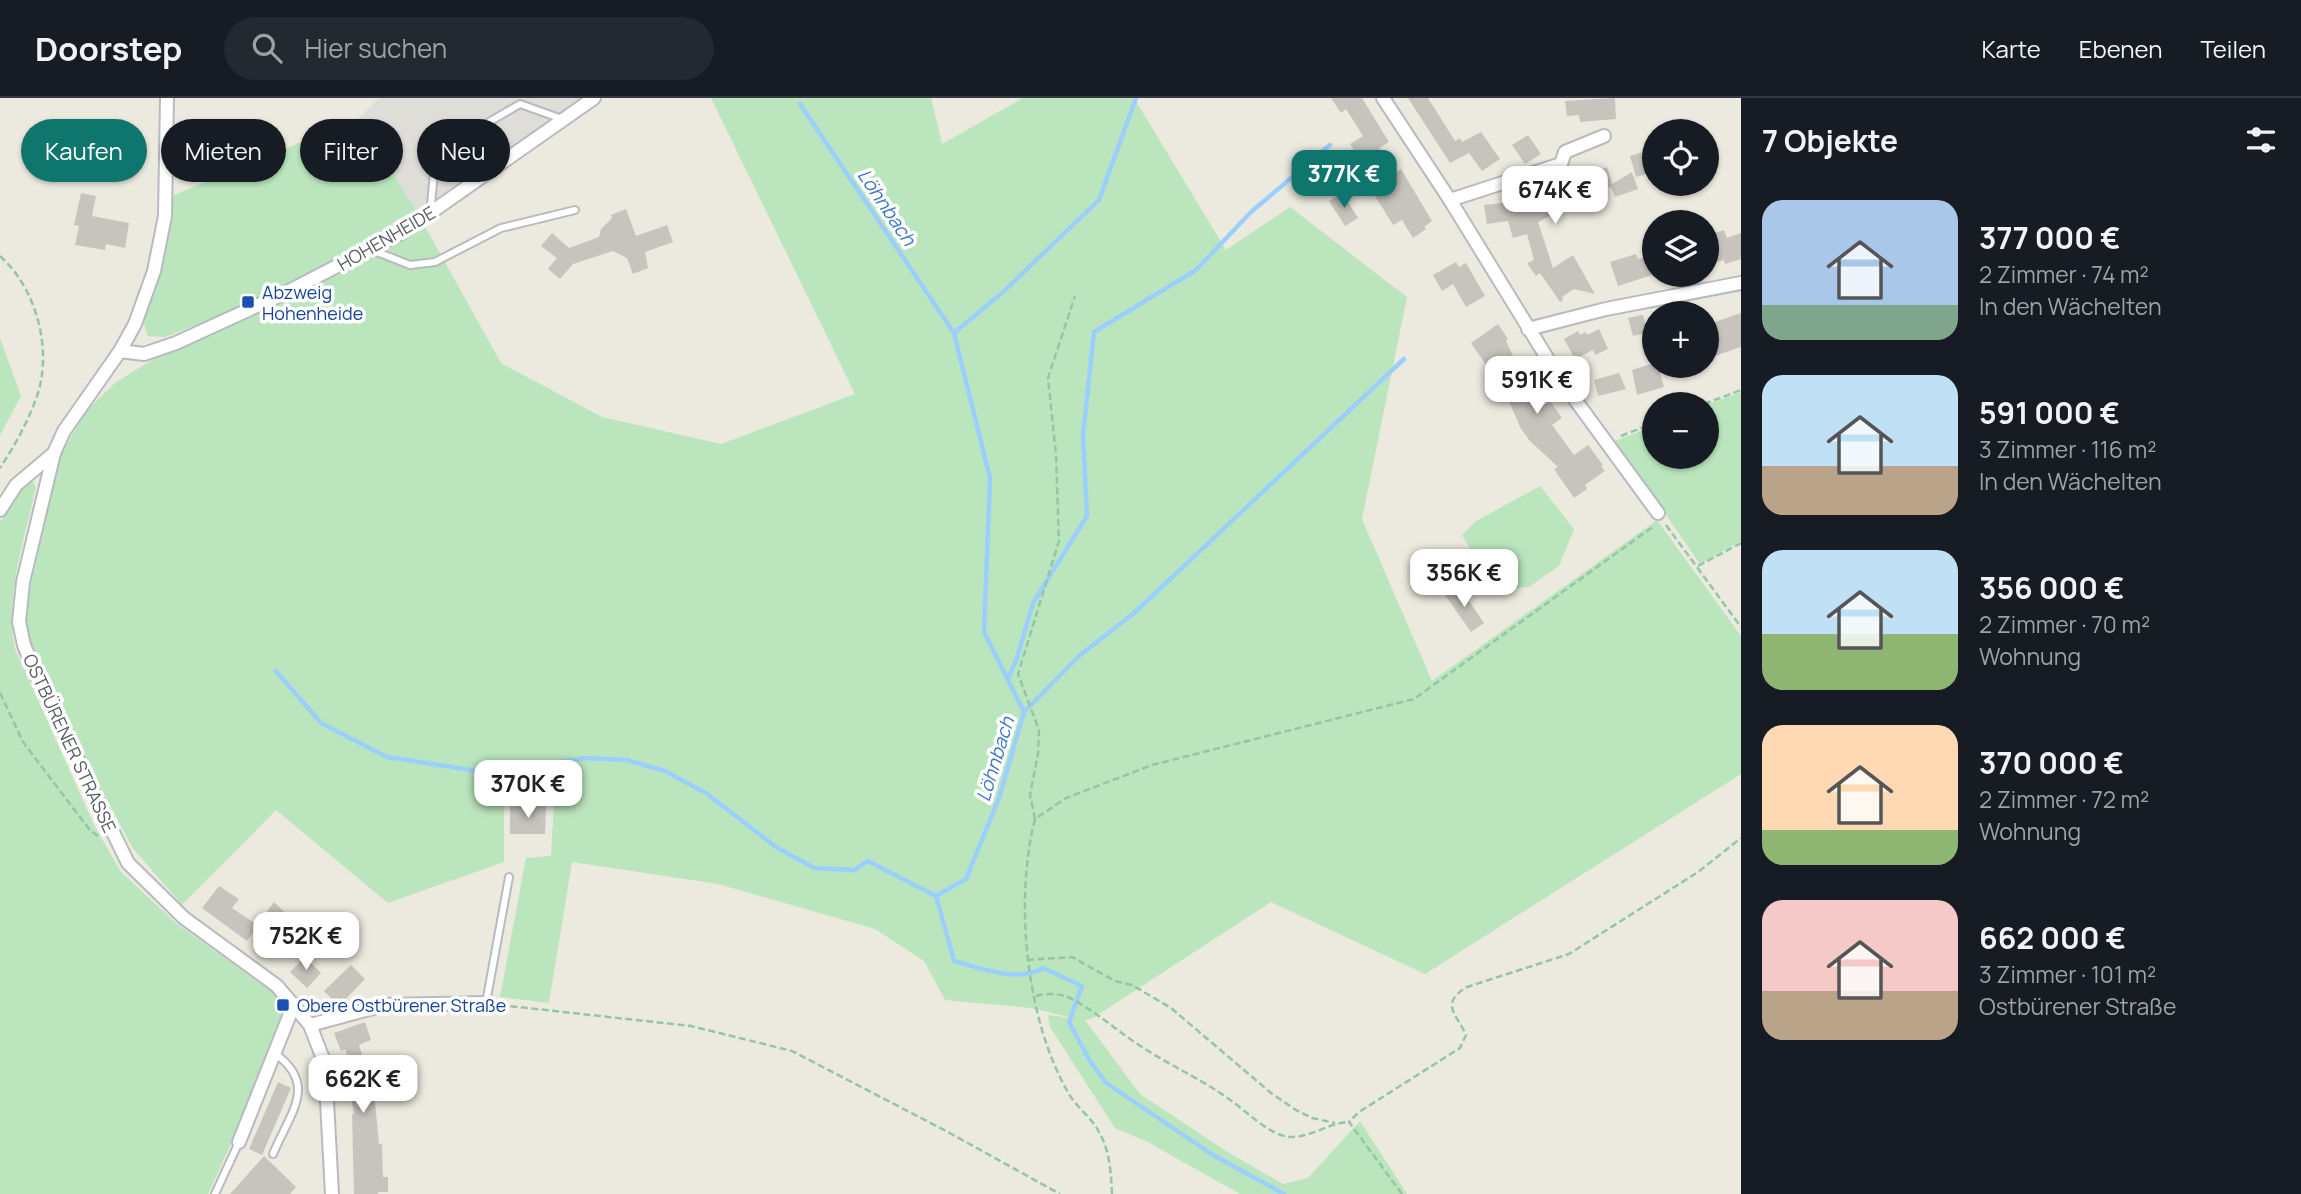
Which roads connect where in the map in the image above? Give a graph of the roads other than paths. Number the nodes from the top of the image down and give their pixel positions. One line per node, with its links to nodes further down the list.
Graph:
1 (167, 98): 12 (street, OSTBÜRENER STRASSE)
2 (594, 98): 4 (street, HOHENHEIDE)
3 (1383, 98): 6 (street)
4 (564, 119): 8 (street, HOHENHEIDE); 8 (lane)
5 (1604, 136): 6 (street)
6 (1450, 200): 11 (street)
7 (575, 210): 9 (lane)
8 (430, 214): 9 (street, HOHENHEIDE)
9 (370, 249): 12 (street, HOHENHEIDE)
10 (1741, 283): 11 (street)
11 (1528, 329): 15 (street)
12 (120, 351): 13 (street, OSTBÜRENER STRASSE)
13 (54, 453): 14 (street); 18 (street, OSTBÜRENER STRASSE)
14 (0, 510)
15 (1660, 517)
16 (509, 877): 17 (lane)
17 (486, 1003): 19 (street)
18 (294, 1004): 19 (street, OSTBÜRENER STRASSE); 20 (street)
19 (310, 1025): 24 (street, OSTBÜRENER STRASSE)
20 (274, 1053): 21 (street); 22 (lane)
21 (239, 1142): 23 (lane)
22 (273, 1154)
23 (215, 1194)
24 (332, 1194)

